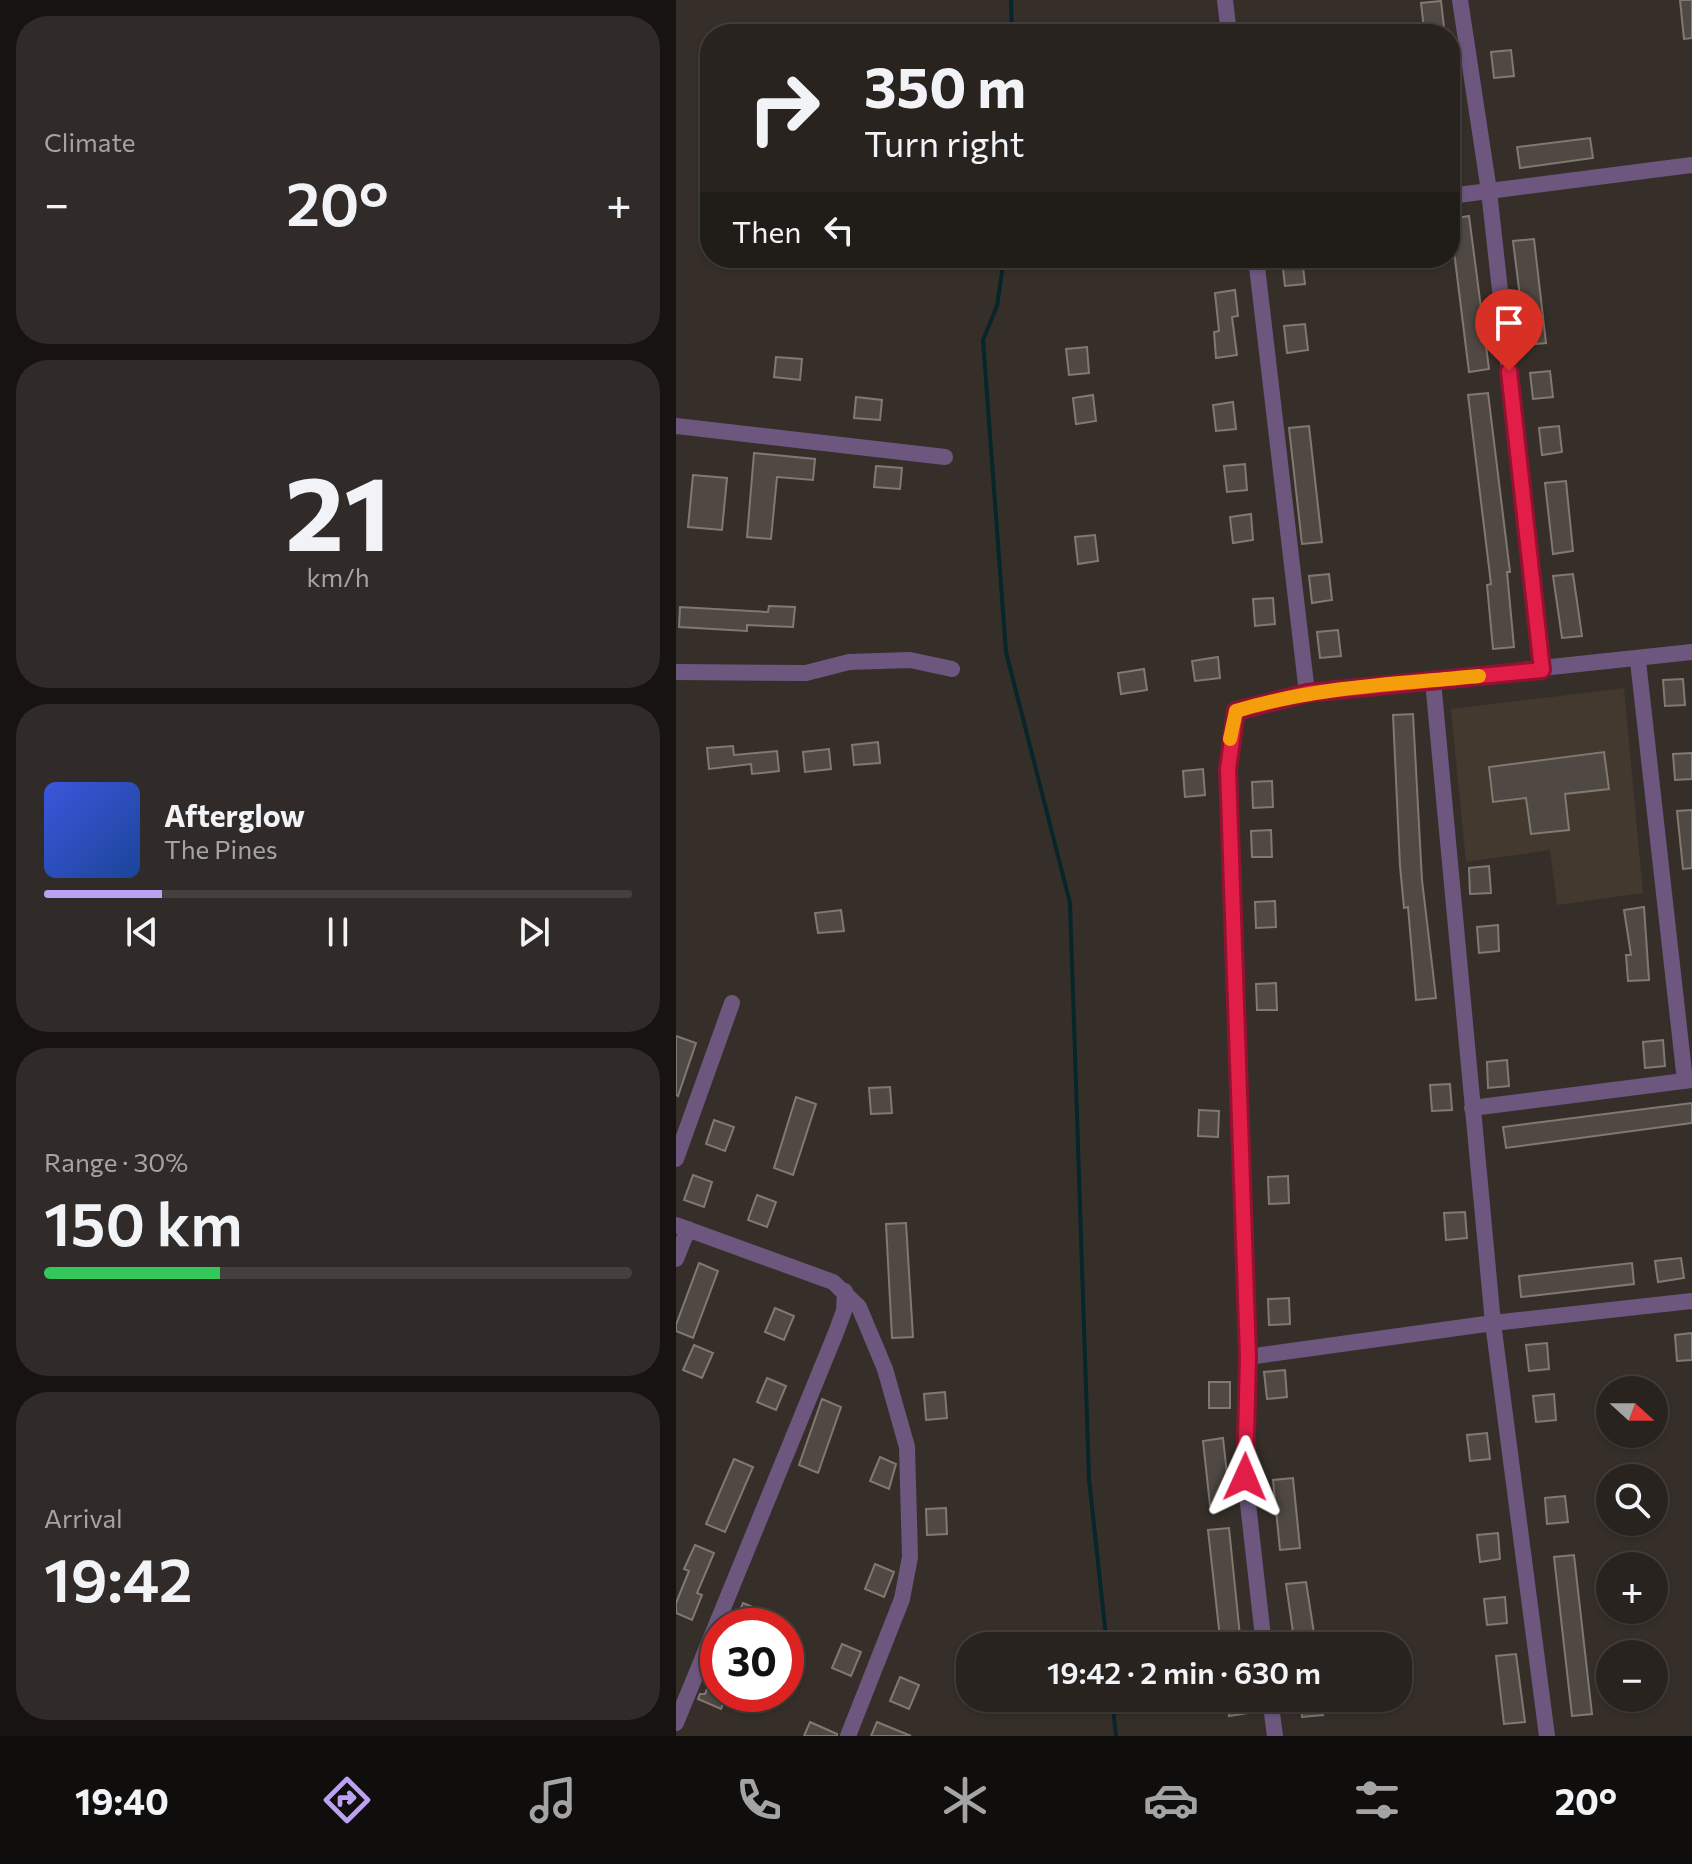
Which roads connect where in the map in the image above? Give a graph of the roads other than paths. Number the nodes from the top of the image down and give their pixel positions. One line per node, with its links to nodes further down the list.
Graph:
1 (1225, 0): 3 (street)
2 (1460, 0): 5 (street)
3 (1228, 24)
4 (1692, 165): 5 (street)
5 (1489, 191): 6 (street); 13 (street)
6 (1460, 195)
7 (1257, 268): 16 (street)
8 (676, 426): 9 (street)
9 (945, 457)
10 (1692, 652): 11 (street)
11 (1638, 661): 13 (street); 18 (street)
12 (952, 669): 14 (street)
13 (1542, 670): 15 (street)
14 (676, 672)
15 (1433, 681): 16 (street); 19 (street)
16 (1307, 693): 26 (street)
17 (732, 1003): 20 (street)
18 (1689, 1080): 19 (street)
19 (1472, 1108): 25 (street)
20 (676, 1159)
21 (682, 1227): 22 (street); 23 (street)
22 (676, 1259)
23 (845, 1291): 29 (street); 30 (street)
24 (1692, 1301): 25 (street)
25 (1493, 1323): 26 (street); 32 (street)
26 (1248, 1357): 27 (street)
27 (1262, 1632)
28 (1272, 1712): 31 (street)
29 (676, 1723)
30 (848, 1736)
31 (1275, 1736)
32 (1547, 1736)

